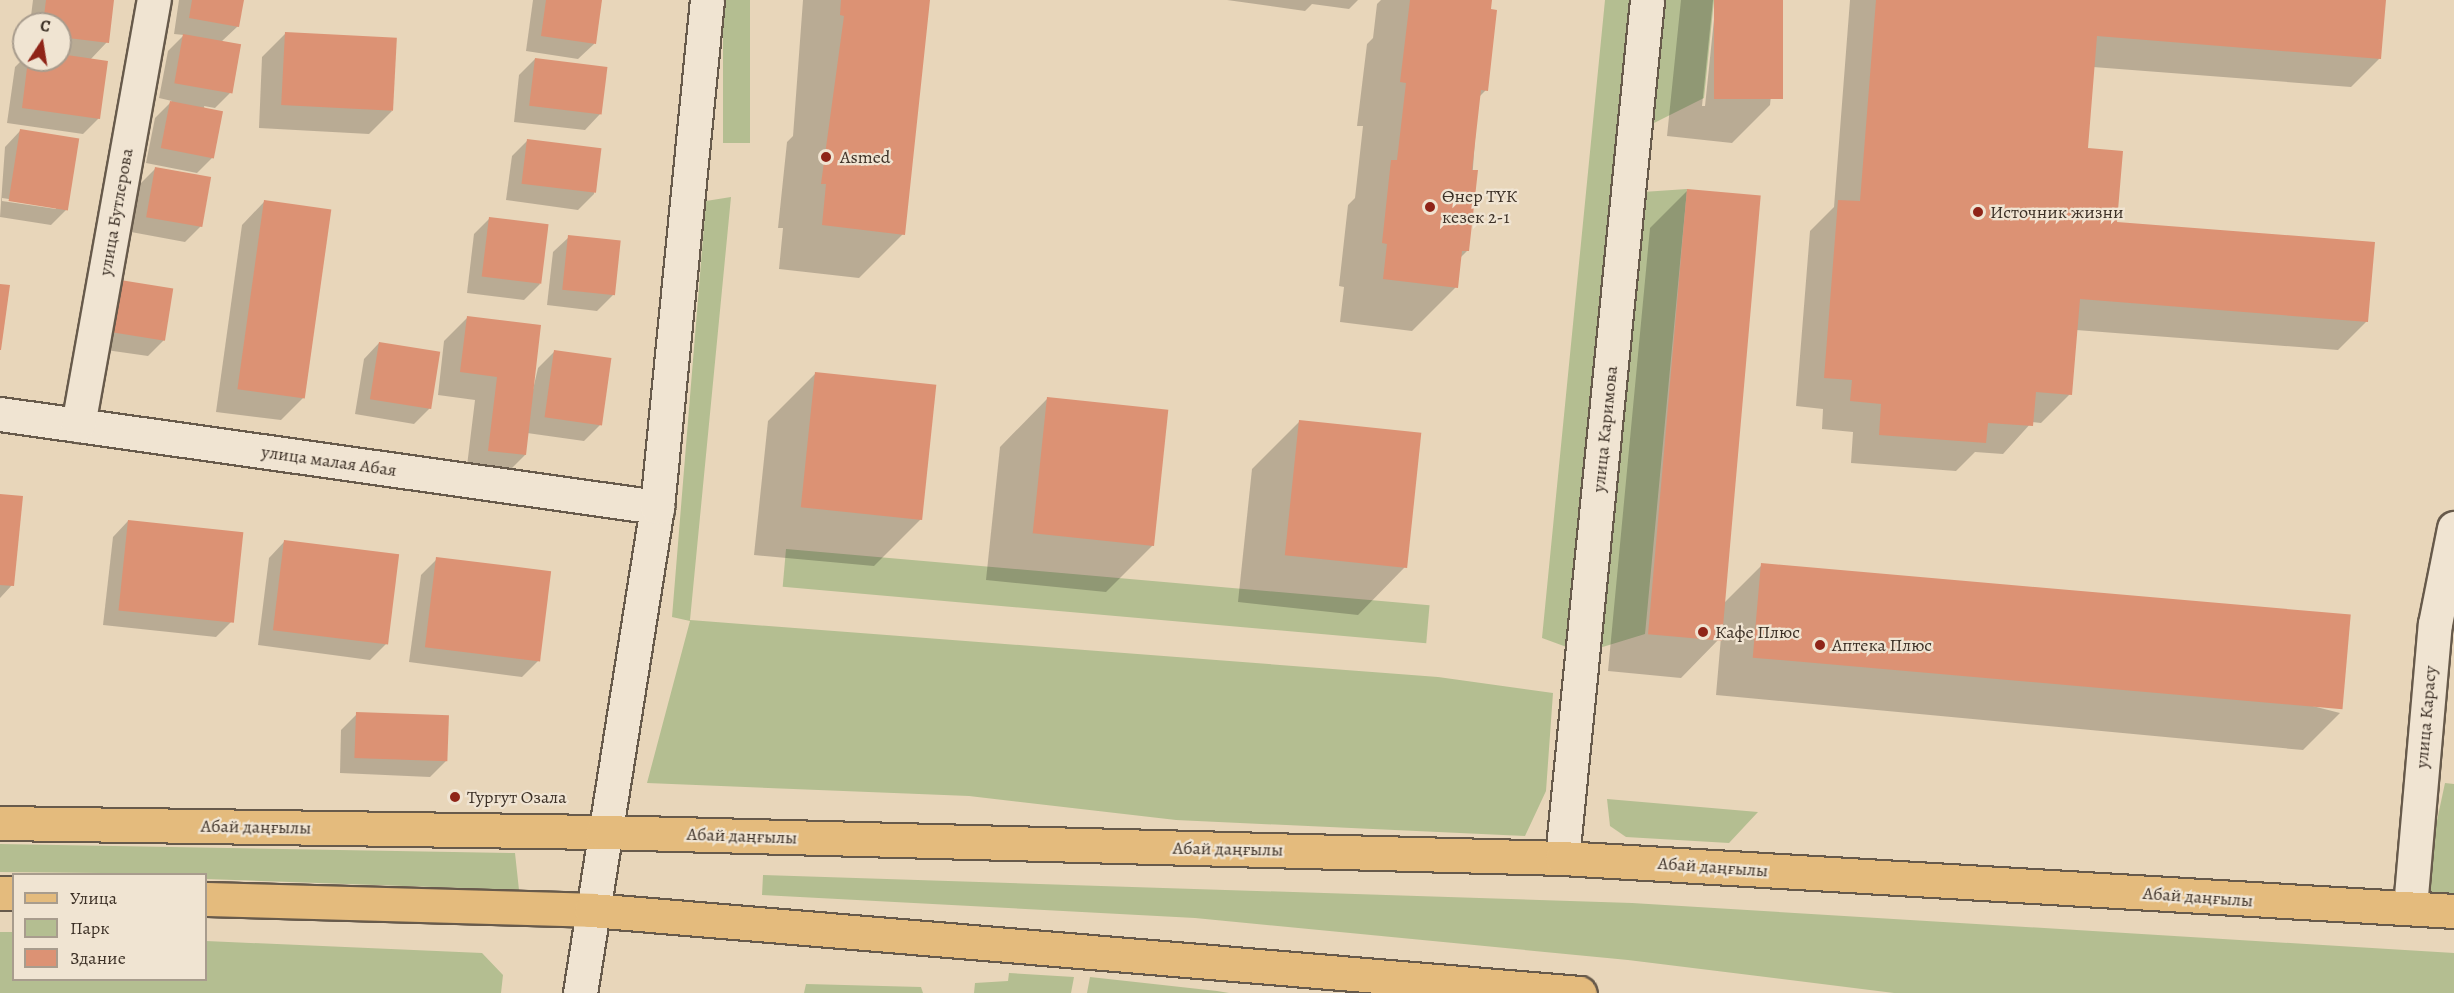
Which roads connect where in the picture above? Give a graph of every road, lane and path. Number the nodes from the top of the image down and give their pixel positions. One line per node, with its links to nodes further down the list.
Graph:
1 (154, 0): 5 (street, улица Бутлерова)
2 (707, 0): 6 (street)
3 (1647, 0): 10 (street, улица Каримова)
4 (0, 414): 5 (street, улица малая Абая)
5 (78, 425): 6 (street, улица малая Абая)
6 (657, 507): 9 (street)
7 (2454, 528): 12 (street, улица Карасу)
8 (0, 823): 9 (main road, Абай даңғылы)
9 (602, 832): 10 (main road, Абай даңғылы); 13 (street)
10 (1562, 858): 12 (main road, Абай даңғылы)
11 (207, 899): 13 (main road)
12 (2410, 907): 14 (main road, Абай даңғылы)
13 (591, 910): 15 (main road); 16 (street)
14 (2454, 912)
15 (1560, 992)
16 (580, 993)

